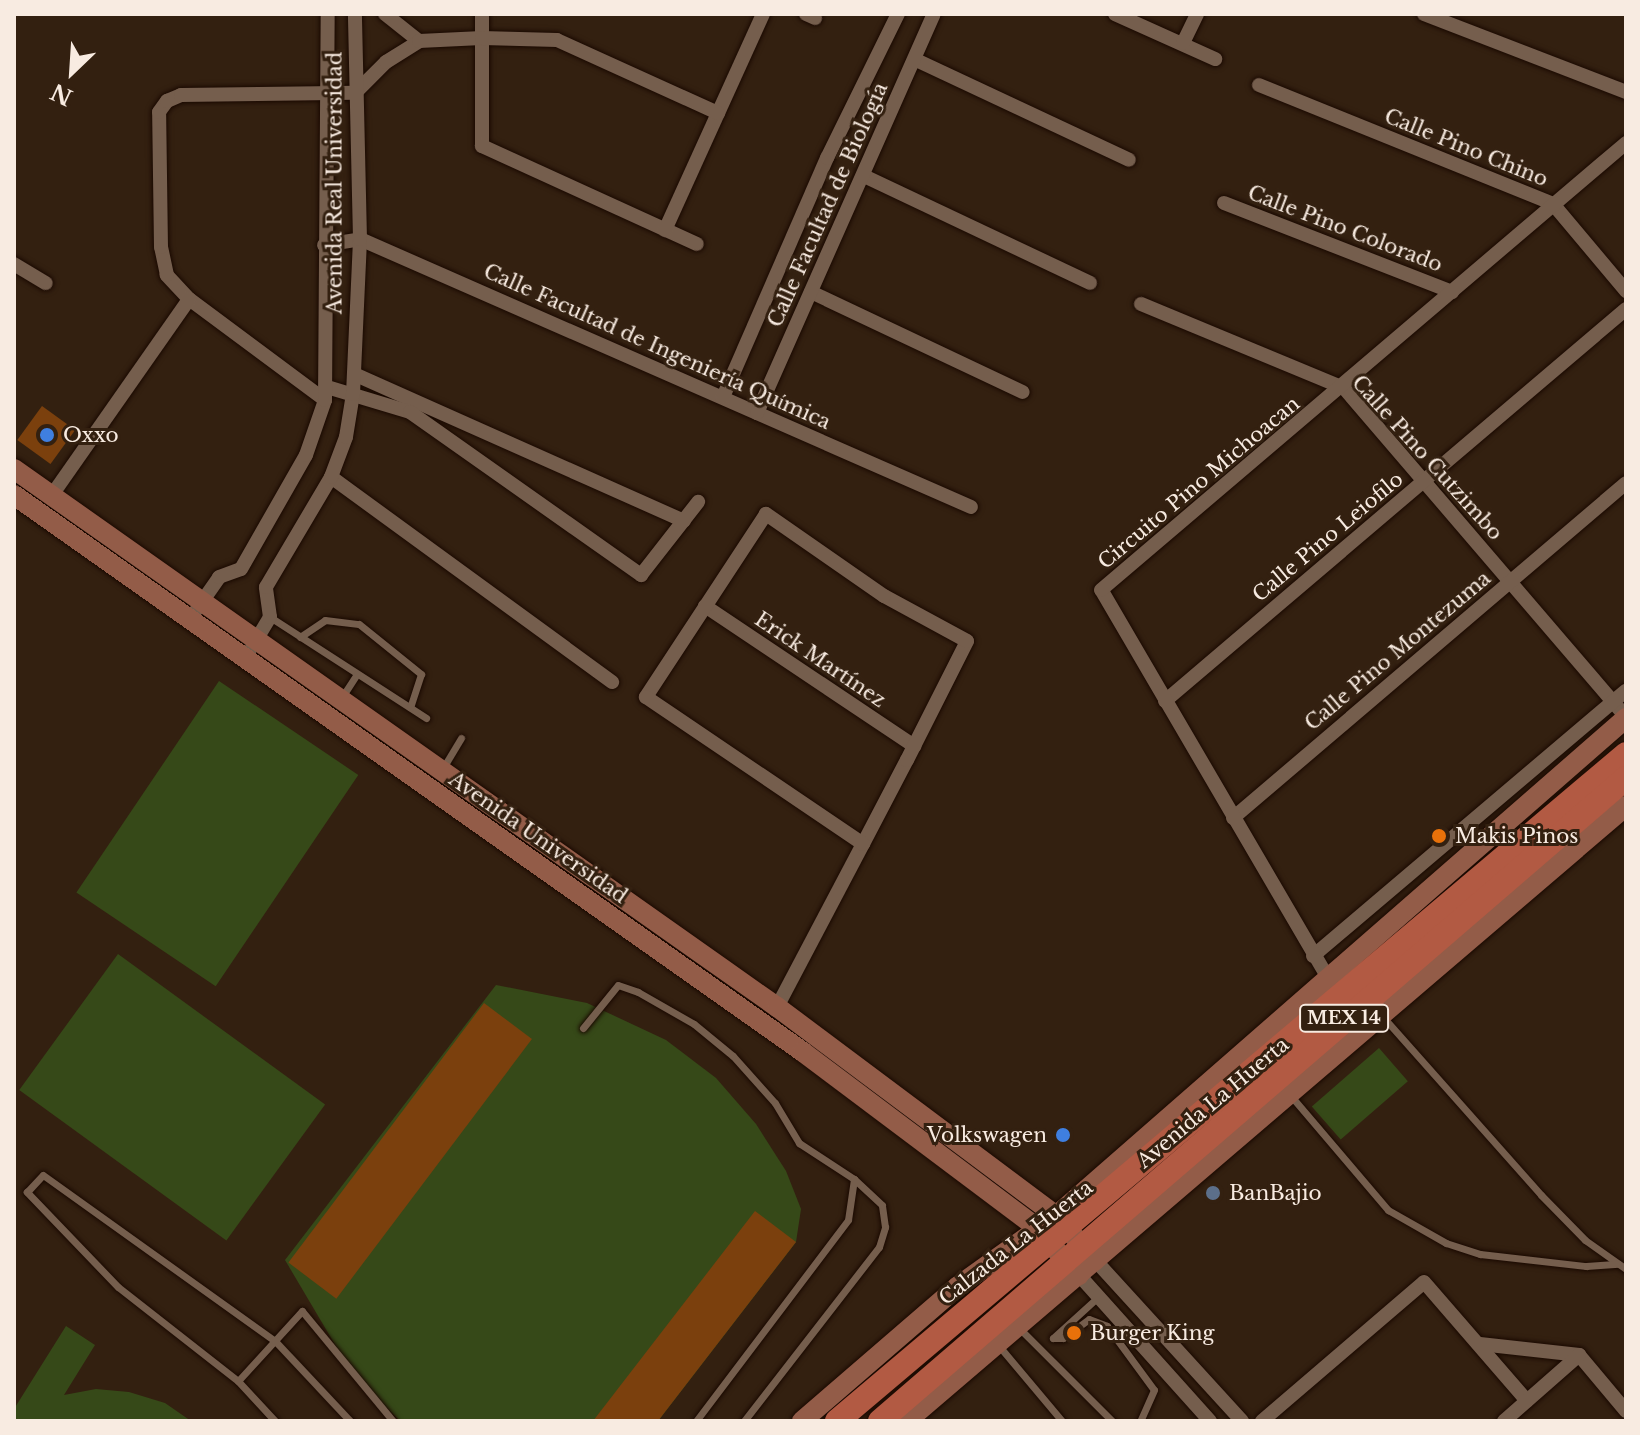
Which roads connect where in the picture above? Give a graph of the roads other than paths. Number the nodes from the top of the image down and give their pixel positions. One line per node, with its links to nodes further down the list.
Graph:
1 (328, 14): 19 (street, Avenida Real Universidad)
2 (355, 14): 18 (street, Avenida Real Universidad)
3 (385, 14): 12 (street)
4 (482, 14): 11 (street)
5 (763, 14): 20 (street)
6 (898, 14): 44 (street, Calle Facultad de Biología)
7 (934, 14): 15 (street, Calle Facultad de Biología)
8 (1115, 14): 13 (street)
9 (1197, 14): 13 (street)
10 (1424, 14): 17 (street)
11 (482, 38): 12 (street); 20 (street); 26 (street)
12 (419, 41): 18 (street)
13 (1183, 43): 14 (street)
14 (1215, 59)
15 (916, 60): 22 (street); 23 (street, Calle Facultad de Biología)
16 (1259, 85): 25 (street, Calle Pino Chino)
17 (1626, 92)
18 (355, 93): 19 (street); 27 (street, Avenida Real Universidad)
19 (331, 96): 29 (street, Avenida Real Universidad); 36 (street)
20 (718, 113): 26 (street)
21 (1626, 143): 25 (street, Circuito Pino Michoacan)
22 (1129, 160)
23 (864, 176): 32 (street); 34 (street, Calle Facultad de Biología)
24 (1224, 203): 35 (street, Calle Pino Colorado)
25 (1553, 204): 33 (street, Calle Pino Chino); 35 (street, Circuito Pino Michoacan)
26 (665, 230): 28 (street)
27 (360, 239): 29 (street); 39 (street, Avenida Real Universidad); 44 (street, Calle Facultad de Ingenierίa Quίmica)
28 (697, 244)
29 (324, 245): 42 (street, Avenida Real Universidad)
30 (14, 264): 31 (street)
31 (46, 283)
32 (1090, 283)
33 (1626, 291)
34 (811, 292): 41 (street); 46 (street, Calle Facultad de Biología)
35 (1452, 292): 40 (street, Circuito Pino Michoacan)
36 (189, 299): 42 (street); 52 (street)
37 (1141, 304): 40 (street, Calle Pino Cutzimbo)
38 (1626, 309): 49 (street, Calle Pino Leiofilo)
39 (354, 374): 43 (street, Avenida Real Universidad); 45 (street)
40 (1344, 388): 49 (street, Calle Pino Cutzimbo); 68 (street, Circuito Pino Michoacan)
41 (1023, 392)
42 (326, 394): 43 (street); 57 (street, Avenida Real Universidad)
43 (353, 394): 45 (street); 48 (street, Avenida Real Universidad)
44 (723, 397): 46 (street, Calle Facultad de Ingenierίa Quίmica)
45 (412, 406): 55 (street); 55 (street)
46 (757, 413): 54 (street, Calle Facultad de Ingenierίa Quίmica)
47 (14, 469): 52 (street, Avenida Universidad)
48 (331, 477): 59 (street, Avenida Real Universidad); 65 (street)
49 (1424, 481): 56 (street, Calle Pino Cutzimbo); 68 (street, Calle Pino Leiofilo)
50 (1626, 483): 56 (street, Calle Pino Montezuma)
51 (14, 495): 60 (street, Avenida Universidad)
52 (52, 495): 57 (street, Avenida Universidad)
53 (698, 502): 55 (street)
54 (971, 507)
55 (684, 521)
56 (1510, 582): 70 (street, Calle Pino Cutzimbo); 78 (street, Calle Pino Montezuma)
57 (203, 600): 60 (street, Avenida Real Universidad); 62 (street, Avenida Universidad)
58 (705, 606): 73 (street, Erick Martínez); 73 (street); 79 (street)
59 (270, 617): 61 (lane); 62 (street, Avenida Real Universidad)
60 (191, 620): 63 (street, Avenida Universidad)
61 (300, 637): 64 (lane); 69 (lane)
62 (257, 640): 63 (street, Avenida Real Universidad); 67 (street, Avenida Universidad)
63 (244, 657): 87 (street, Avenida Universidad)
64 (357, 674): 67 (lane); 69 (lane)
65 (612, 682)
66 (1626, 691): 70 (street)
67 (340, 698): 75 (street, Avenida Universidad)
68 (1165, 701): 78 (street, Circuito Pino Michoacan)
69 (410, 707): 71 (lane)
70 (1621, 713): 80 (street); 81 (street)
71 (426, 718)
72 (461, 738): 75 (lane)
73 (910, 753): 79 (street)
74 (1626, 754): 81 (main road, Avenida La Huerta / MEX 14)
75 (442, 770): 82 (street, Avenida Universidad)
76 (1626, 778): 83 (main road, Avenida La Huerta / MEX 14)
77 (1626, 806): 83 (street)
78 (1233, 818): 80 (street, Circuito Pino Michoacan)
79 (863, 844): 82 (street)
80 (1313, 956): 81 (street, Circuito Pino Michoacan)
81 (1334, 988): 87 (main road, Avenida La Huerta / MEX 14)
82 (777, 1007): 87 (street, Avenida Universidad)
83 (1374, 1007): 85 (street); 88 (main road, Avenida La Huerta / MEX 14); 89 (lane)
84 (583, 1028): 86 (lane)
85 (1290, 1095): 88 (street); 89 (lane)
86 (854, 1179): 105 (lane); 106 (lane)
87 (1051, 1228): 88 (street); 107 (street, Calzada La Huerta); 108 (main road, Avenida La Huerta / MEX 14)
88 (1081, 1260): 91 (street); 92 (street); 94 (street); 109 (main road, Avenida La Huerta / MEX 14)
89 (1618, 1264): 90 (lane)
90 (1626, 1269)
91 (1098, 1297): 97 (street); 113 (lane)
92 (1017, 1327): 95 (street); 112 (lane)
93 (275, 1341): 99 (lane); 99 (lane); 103 (lane); 104 (lane)
94 (1169, 1342): 97 (street); 115 (street)
95 (998, 1344): 110 (street); 111 (lane)
96 (1480, 1344): 98 (street); 100 (street); 116 (street)
97 (1152, 1355): 114 (street)
98 (1579, 1355): 100 (street); 101 (street)
99 (238, 1381): 102 (lane)
100 (1527, 1401): 117 (street)
101 (1626, 1411)
102 (275, 1421)
103 (350, 1421)
104 (393, 1421)
105 (696, 1421)
106 (744, 1421)
107 (802, 1421)
108 (837, 1421)
109 (880, 1421)
110 (907, 1421)
111 (1062, 1421)
112 (1112, 1421)
113 (1140, 1421)
114 (1210, 1421)
115 (1242, 1421)
116 (1262, 1421)
117 (1504, 1421)

